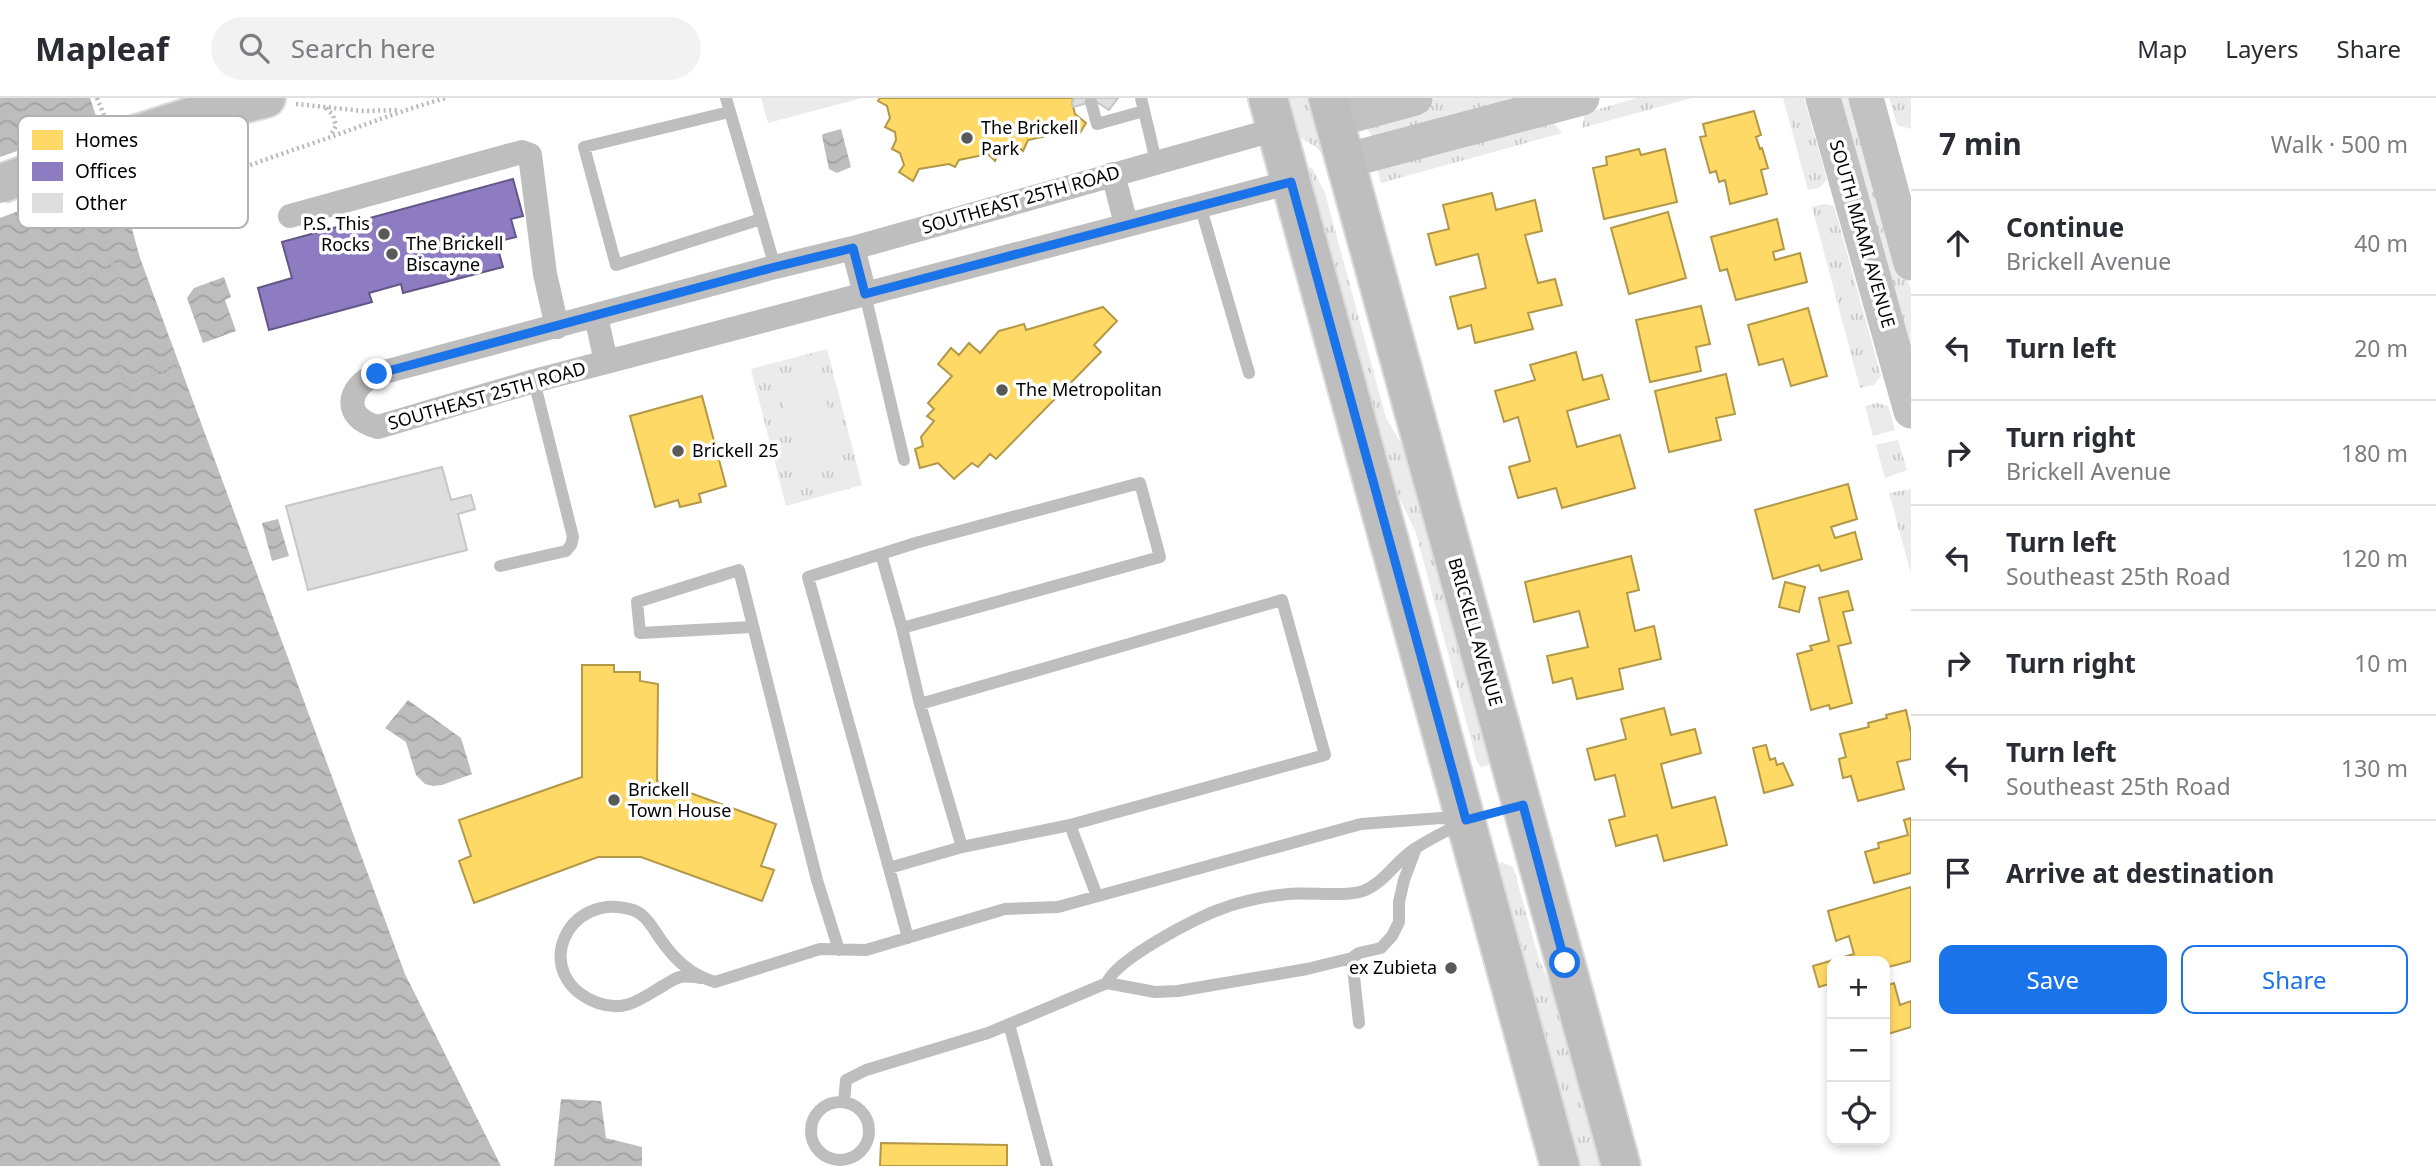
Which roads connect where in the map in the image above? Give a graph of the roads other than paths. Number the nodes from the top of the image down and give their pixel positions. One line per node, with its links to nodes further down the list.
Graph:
1 (726, 98): 11 (lane)
2 (1141, 98): 10 (lane)
3 (1415, 98): 9 (main road)
4 (1823, 98): 33 (main road, SOUTH MIAMI AVENUE)
5 (1866, 98): 26 (main road)
6 (263, 99): 13 (main road, bridge)
7 (1574, 99): 15 (main road)
8 (1091, 102): 10 (lane)
9 (1331, 109): 15 (main road, BRICKELL AVENUE)
10 (1144, 111): 14 (lane)
11 (729, 112): 23 (lane); 23 (lane)
12 (1273, 113): 14 (street, SOUTHEAST 25TH ROAD); 18 (main road); 21 (main road)
13 (195, 116)
14 (1157, 161): 16 (street, SOUTHEAST 25TH ROAD)
15 (1345, 161): 21 (main road, BRICKELL AVENUE)
16 (1113, 174): 24 (street); 25 (street, SOUTHEAST 25TH ROAD)
17 (18, 177): 19 (main road, bridge)
18 (1291, 182): 20 (street, SOUTHEAST 25TH ROAD); 43 (main road)
19 (0, 184)
20 (1200, 205): 24 (street, SOUTHEAST 25TH ROAD); 32 (lane)
21 (1356, 208): 42 (main road, BRICKELL AVENUE)
22 (289, 216): 30 (street)
23 (761, 219): 27 (lane)
24 (1126, 224): 28 (street, SOUTHEAST 25TH ROAD)
25 (853, 248): 27 (street, SOUTHEAST 25TH ROAD); 28 (street)
26 (1911, 263)
27 (775, 267): 29 (street, SOUTHEAST 25TH ROAD)
28 (865, 294): 31 (street, SOUTHEAST 25TH ROAD); 36 (lane)
29 (596, 316): 30 (street, SOUTHEAST 25TH ROAD); 31 (street)
30 (557, 327): 34 (street, SOUTHEAST 25TH ROAD)
31 (606, 362): 34 (street, SOUTHEAST 25TH ROAD)
32 (1249, 373)
33 (1906, 374): 35 (main road, SOUTH MIAMI AVENUE)
34 (534, 382): 38 (lane)
35 (1911, 410)
36 (904, 460)
37 (881, 554): 40 (lane); 40 (lane); 47 (lane)
38 (500, 566)
39 (752, 627): 39 (lane); 50 (lane)
40 (902, 628): 41 (lane)
41 (920, 704): 44 (lane); 45 (lane)
42 (1523, 805): 43 (main road); 59 (main road, BRICKELL AVENUE)
43 (1466, 820): 46 (lane); 48 (lane); 58 (main road)
44 (1070, 825): 45 (lane); 48 (lane)
45 (962, 847): 47 (lane)
46 (1416, 848): 51 (lane); 53 (lane)
47 (889, 868): 49 (lane)
48 (1097, 896): 49 (lane)
49 (908, 938): 50 (lane)
50 (839, 950): 52 (lane)
51 (1352, 958): 53 (lane); 54 (lane)
52 (701, 978): 52 (lane)
53 (1107, 984): 55 (lane)
54 (1359, 1023)
55 (1009, 1024): 56 (lane); 57 (lane)
56 (844, 1102): 56 (lane)
57 (1047, 1166)
58 (1560, 1166)
59 (1620, 1166)

